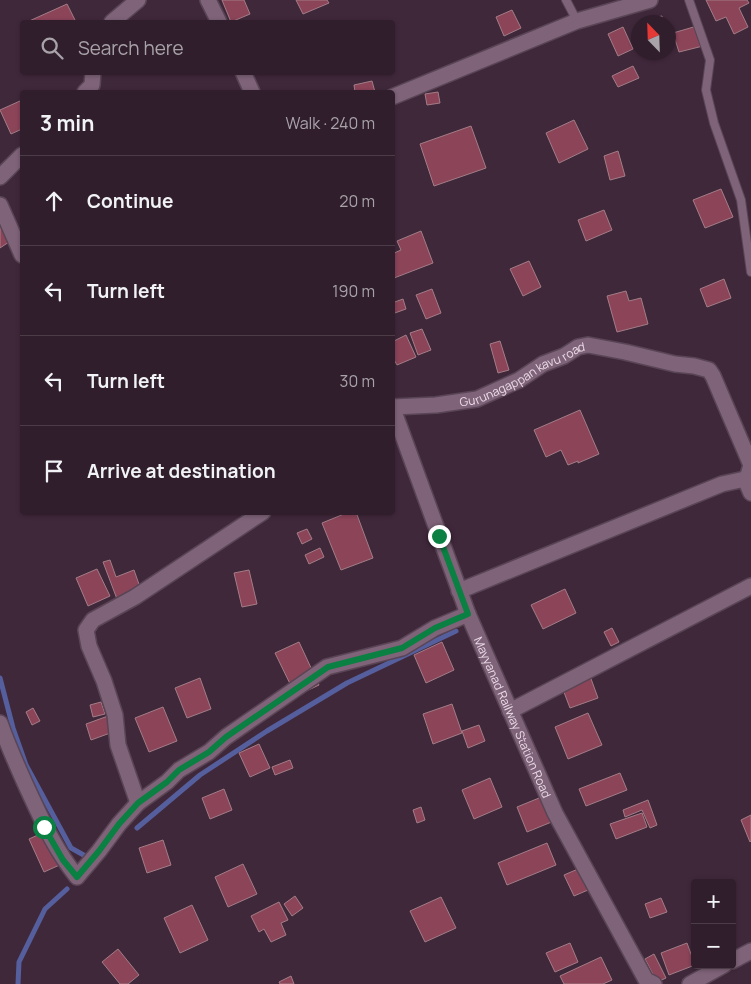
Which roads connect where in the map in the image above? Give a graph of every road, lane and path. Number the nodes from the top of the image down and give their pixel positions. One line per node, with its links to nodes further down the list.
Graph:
1 (138, 0): 6 (street)
2 (208, 0): 7 (street)
3 (566, 0): 8 (lane)
4 (650, 0): 8 (street)
5 (689, 0): 18 (lane)
6 (114, 20)
7 (218, 20)
8 (577, 21): 13 (street)
9 (93, 75): 11 (street)
10 (244, 75): 12 (street)
11 (87, 90)
12 (251, 90)
13 (395, 96)
14 (20, 157): 15 (street)
15 (0, 177)
16 (0, 205): 17 (street)
17 (20, 250)
18 (751, 272)
19 (395, 406): 21 (street, Gurunagappan kavu road)
20 (395, 412): 24 (street, Mayyanad Railway Station Road)
21 (749, 487): 24 (street)
22 (258, 515): 28 (street)
23 (751, 586): 26 (street)
24 (459, 591): 25 (street, Mayyanad Railway Station Road)
25 (468, 614): 26 (street, Mayyanad Railway Station Road); 28 (street)
26 (510, 711): 32 (street, Mayyanad Railway Station Road)
27 (0, 723): 28 (street)
28 (138, 803)
29 (751, 951): 30 (street)
30 (736, 959)
31 (716, 969): 33 (street)
32 (654, 984)
33 (690, 984)

